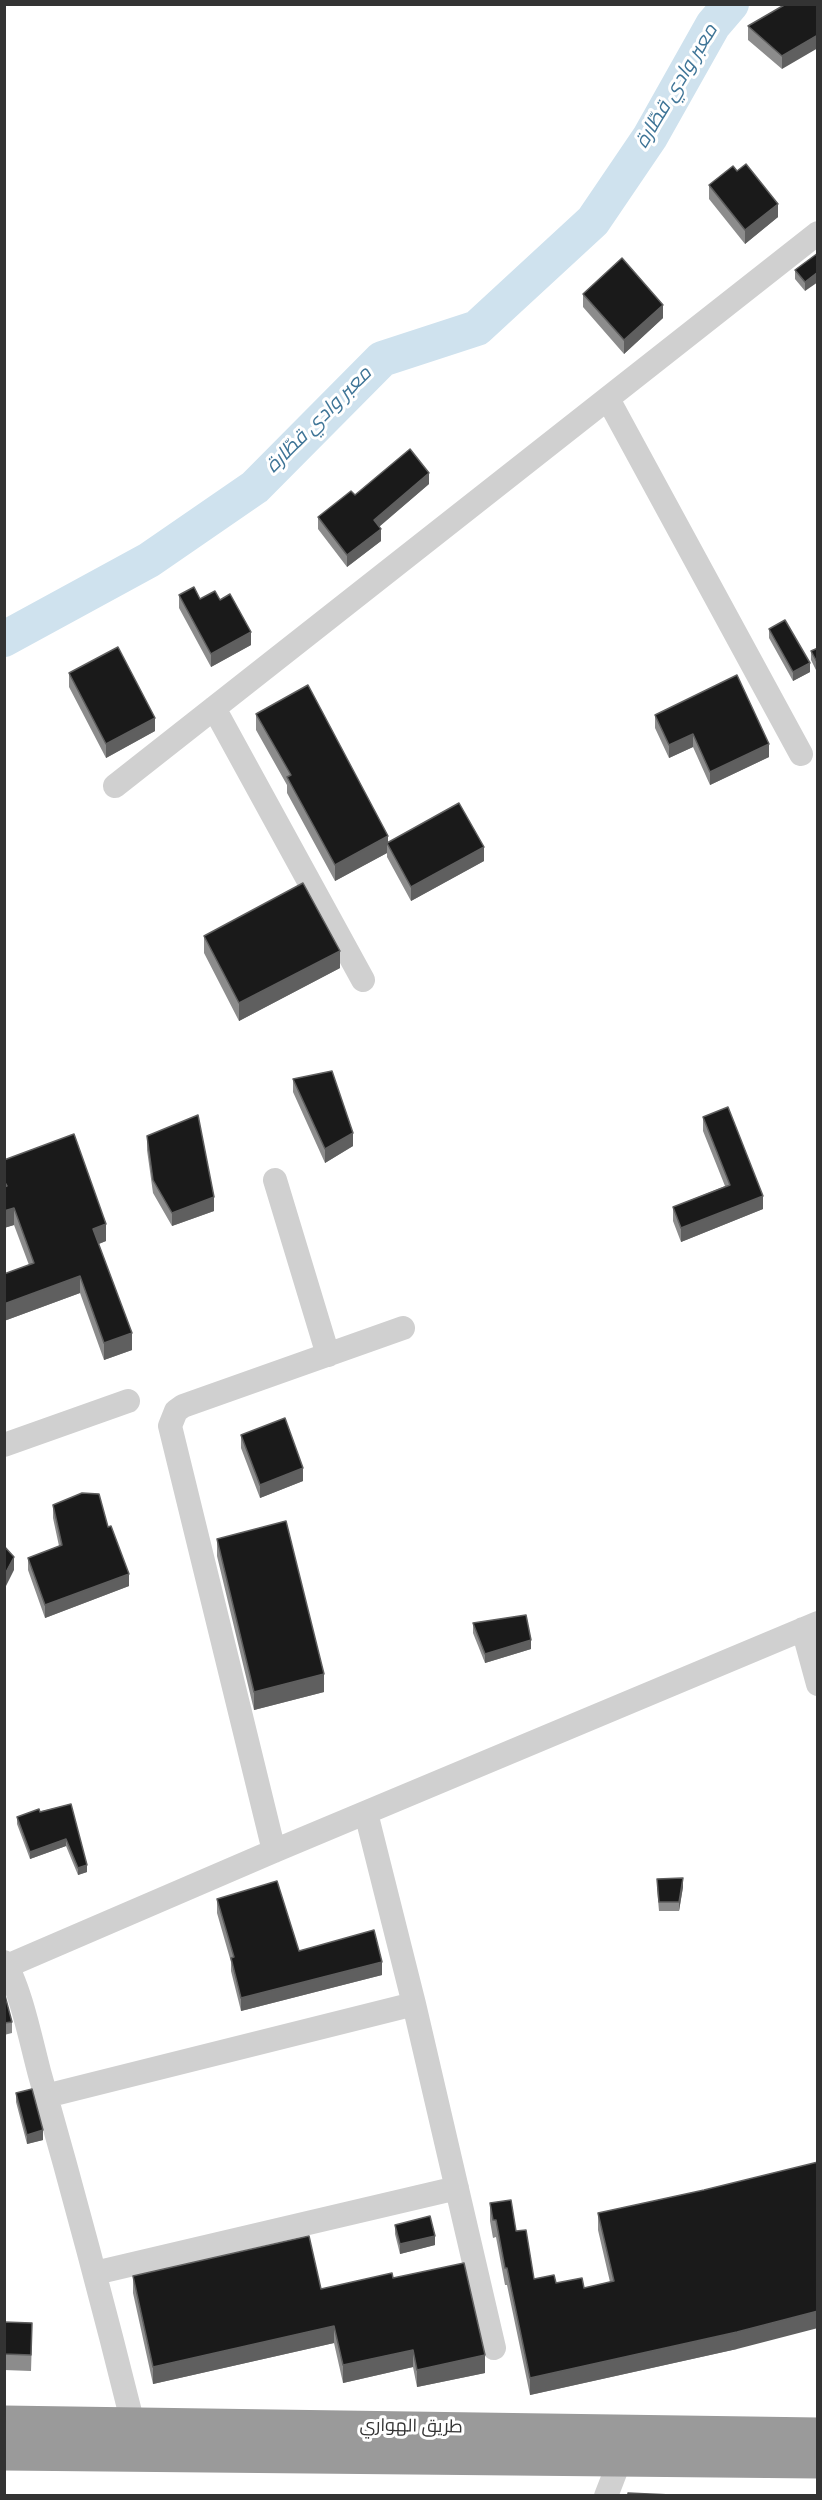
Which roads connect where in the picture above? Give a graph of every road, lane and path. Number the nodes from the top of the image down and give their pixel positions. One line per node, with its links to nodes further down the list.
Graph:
1 (818, 233): 2 (street)
2 (608, 399): 3 (street); 4 (street)
3 (214, 708): 5 (street); 6 (street)
4 (801, 754)
5 (115, 786)
6 (363, 980)
7 (275, 1180): 9 (street)
8 (403, 1328): 9 (street)
9 (328, 1355): 15 (street)
10 (128, 1401): 11 (street)
11 (4, 1445)
12 (810, 1626): 13 (street); 14 (street)
13 (818, 1684)
14 (366, 1813): 15 (street); 17 (street)
15 (274, 1851): 16 (street)
16 (6, 1964): 18 (street)
17 (414, 2004): 18 (street); 19 (street)
18 (46, 2096): 20 (street)
19 (457, 2188): 20 (street); 21 (street)
20 (95, 2273): 23 (street)
21 (494, 2348)
22 (4, 2422): 23 (highway, طريق الهواري)
23 (133, 2424): 24 (highway, طريق الهواري)
24 (818, 2434)
25 (4, 2454): 26 (highway, طريق الهواري)
26 (620, 2460): 27 (highway, طريق الهواري); 28 (street)
27 (818, 2462)
28 (606, 2496)

